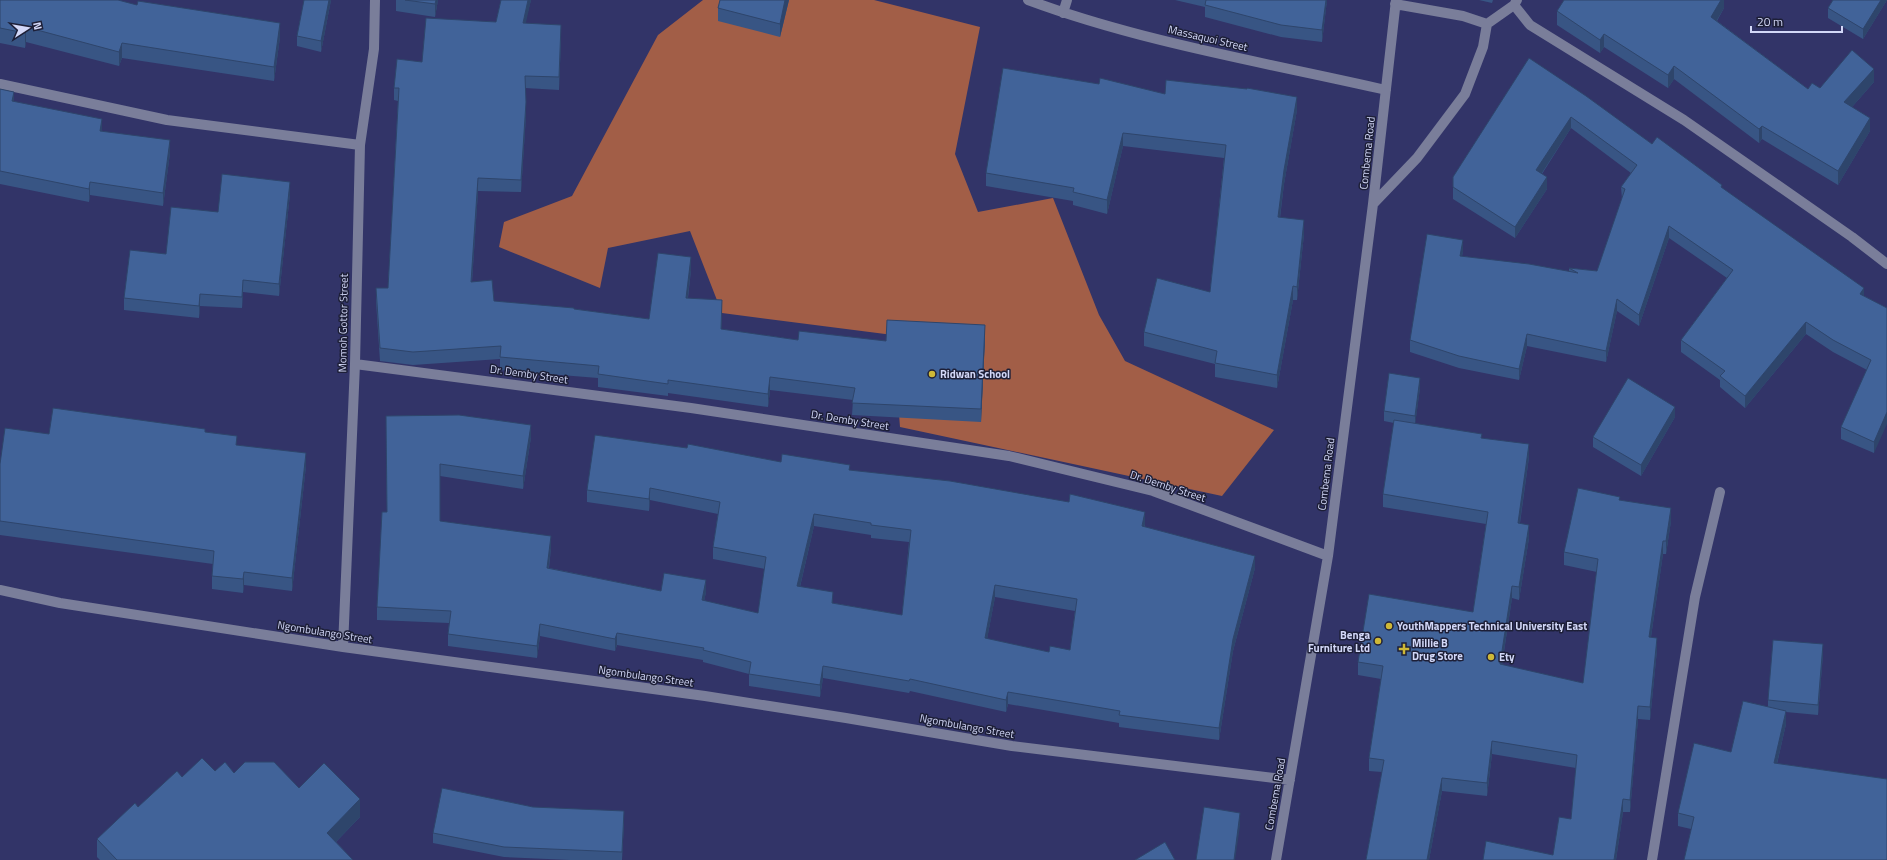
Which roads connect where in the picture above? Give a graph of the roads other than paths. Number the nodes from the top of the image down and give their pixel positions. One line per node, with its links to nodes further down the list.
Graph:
1 (375, 0): 10 (street, Momoh Gottor Street)
2 (1028, 0): 6 (street, Massaquoi Street)
3 (1066, 0): 6 (street)
4 (1395, 2): 7 (street); 9 (street, Combema Road)
5 (1515, 2): 7 (street); 12 (street)
6 (1063, 13): 9 (street, Massaquoi Street)
7 (1487, 24): 11 (street)
8 (0, 84): 10 (street)
9 (1386, 90): 11 (street, Combema Road)
10 (360, 145): 13 (street, Momoh Gottor Street)
11 (1373, 204): 15 (street, Combema Road)
12 (1887, 264)
13 (355, 364): 15 (street, Dr. Demby Street); 17 (street, Momoh Gottor Street)
14 (1720, 492): 20 (street)
15 (1328, 556): 18 (street, Combema Road)
16 (0, 590): 17 (street, Ngombulango Street)
17 (343, 647): 18 (street, Ngombulango Street)
18 (1290, 780): 19 (street, Combema Road)
19 (1276, 860)
20 (1652, 860)

